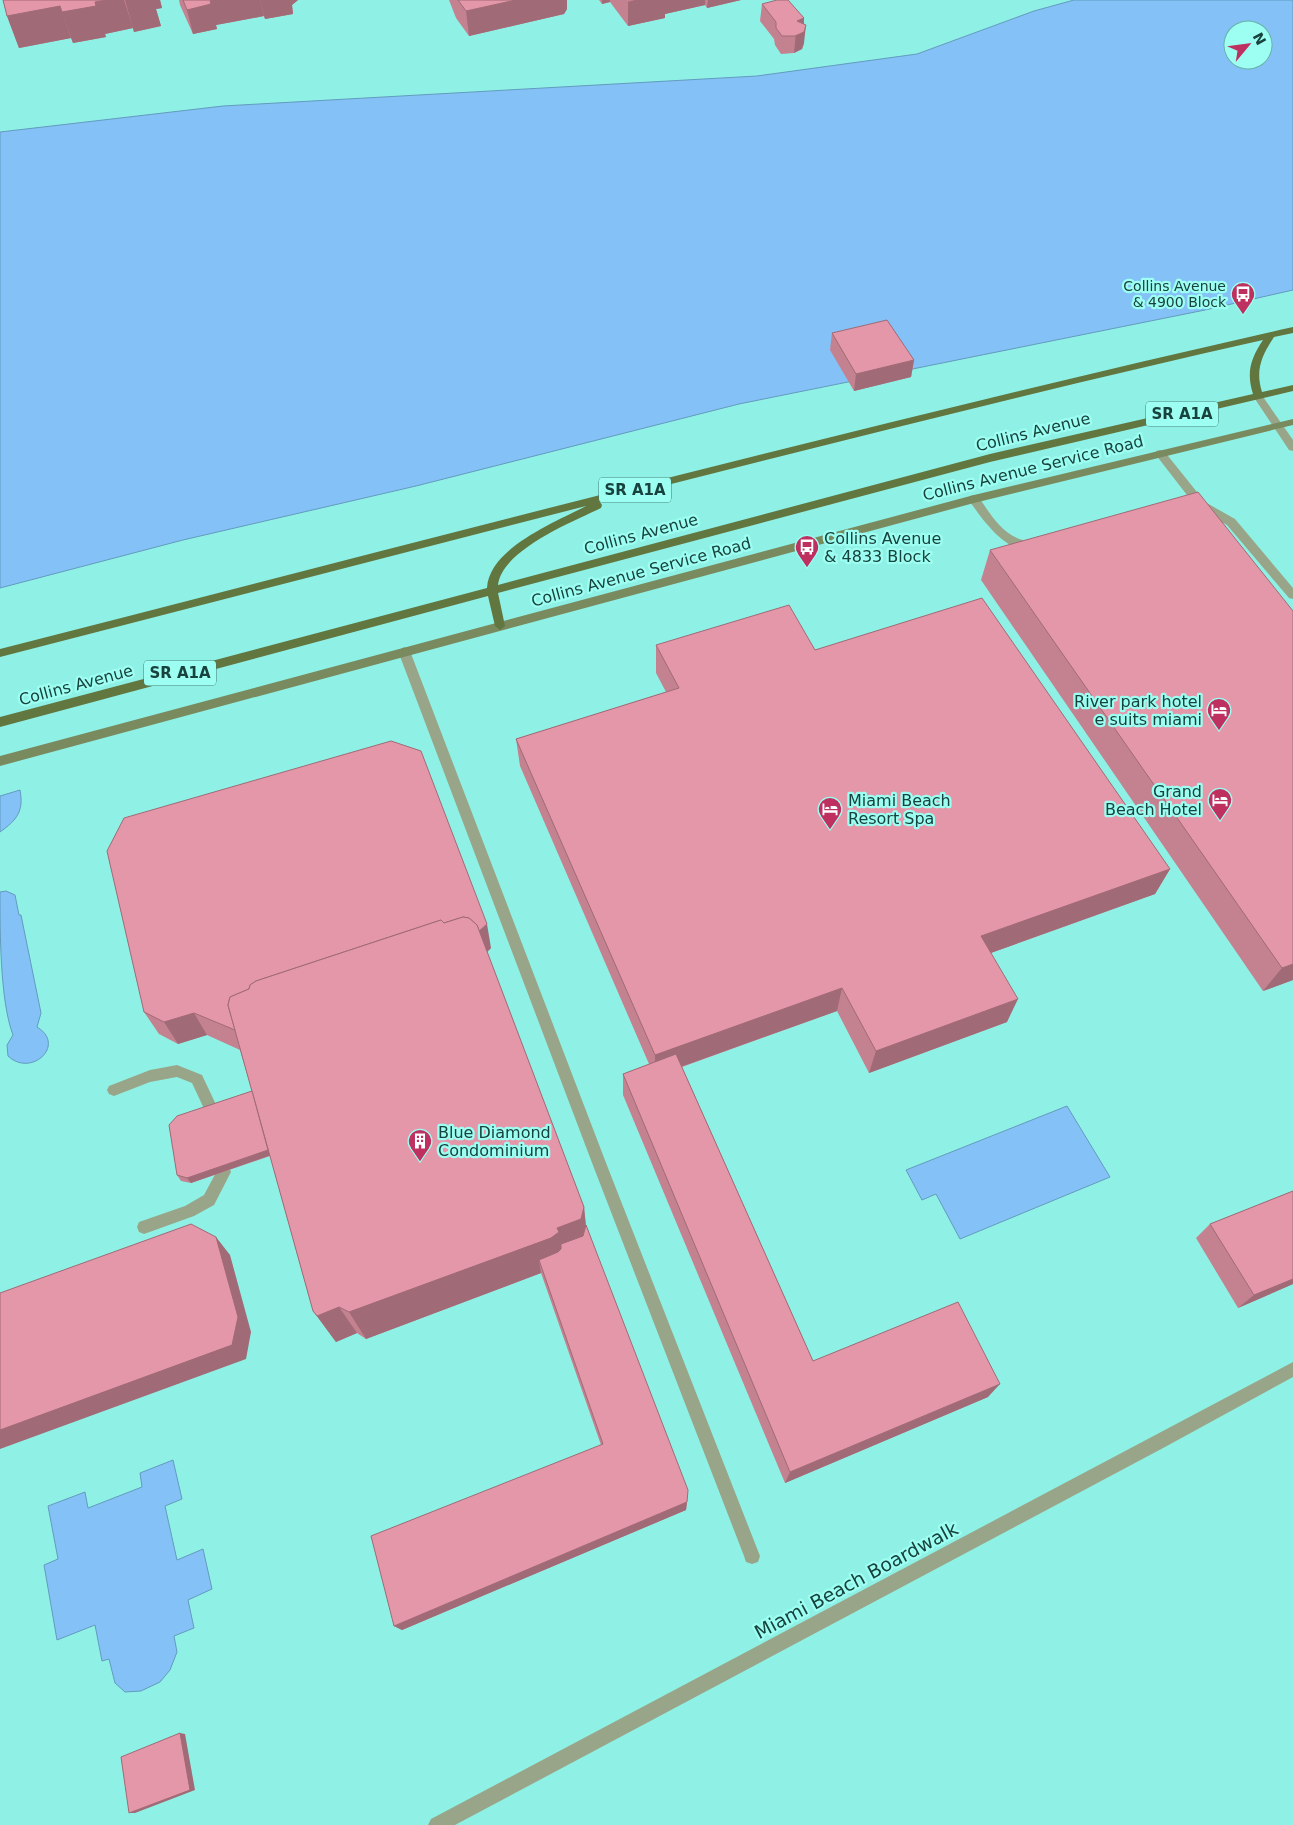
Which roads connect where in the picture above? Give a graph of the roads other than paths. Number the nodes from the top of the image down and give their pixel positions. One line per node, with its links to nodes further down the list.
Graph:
1 (1293, 330): 2 (main road, SR A1A)
2 (1271, 335): 4 (main road); 9 (main road, SR A1A)
3 (1293, 388): 4 (main road, Collins Avenue / SR A1A)
4 (1258, 396): 6 (street); 12 (main road, Collins Avenue / SR A1A)
5 (1293, 422): 6 (street, Collins Avenue Service Road)
6 (1277, 426): 7 (street); 8 (street, Collins Avenue Service Road)
7 (1293, 448)
8 (1160, 453): 10 (street, Collins Avenue Service Road); 13 (street)
9 (612, 496): 12 (main road); 16 (main road, SR A1A)
10 (974, 499): 11 (street); 14 (street, Collins Avenue Service Road)
11 (1040, 547)
12 (492, 590): 14 (main road); 17 (main road, Collins Avenue / SR A1A)
13 (1293, 595)
14 (500, 626): 15 (street, Collins Avenue Service Road)
15 (404, 651): 18 (street, Collins Avenue Service Road); 24 (street)
16 (0, 653)
17 (0, 722)
18 (0, 762)
19 (114, 1090): 20 (street)
20 (212, 1111)
21 (224, 1172): 22 (street)
22 (144, 1227)
23 (1293, 1369): 25 (street, Miami Beach Boardwalk)
24 (752, 1556)
25 (437, 1825)

